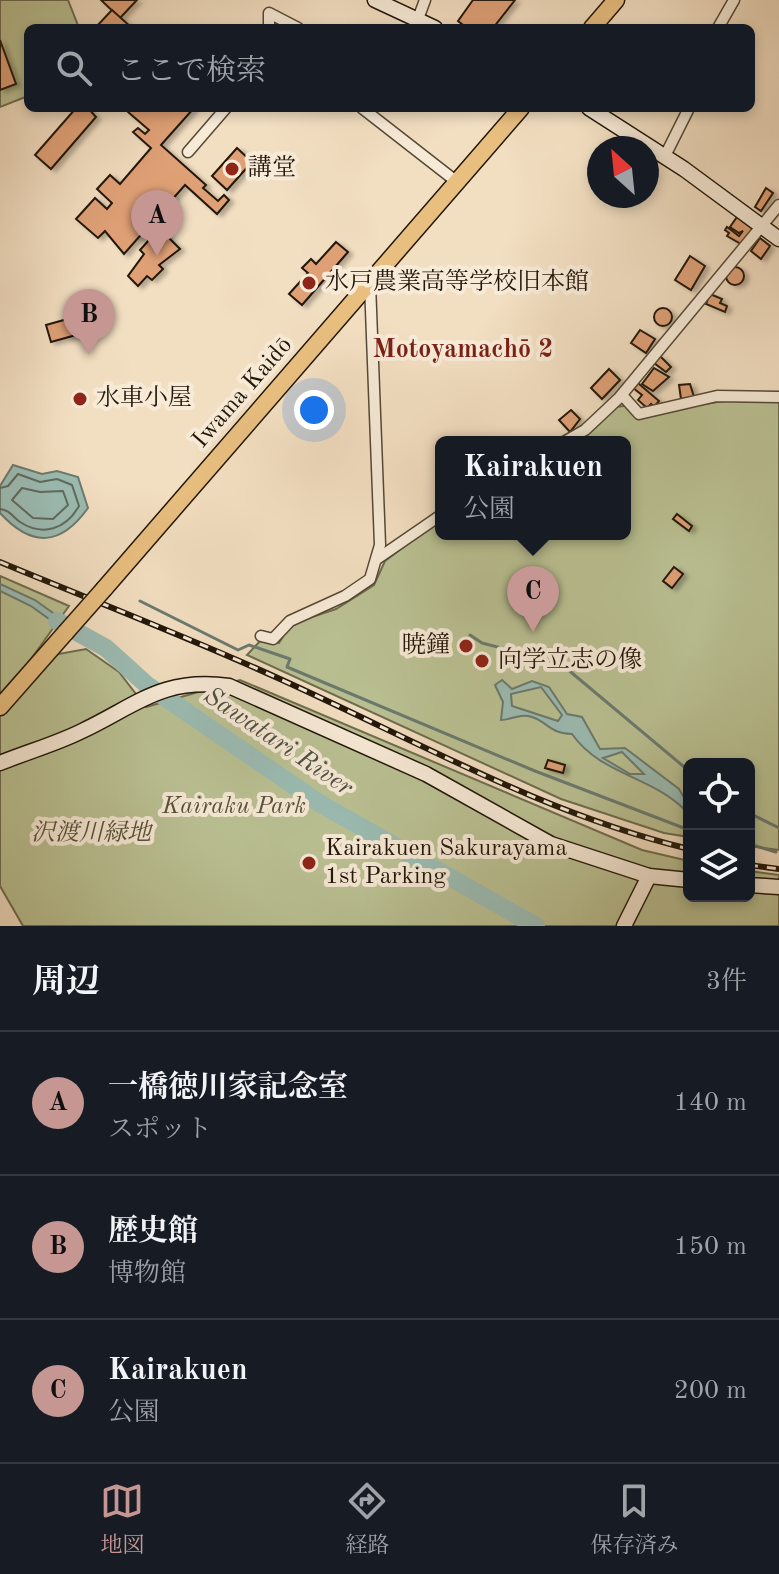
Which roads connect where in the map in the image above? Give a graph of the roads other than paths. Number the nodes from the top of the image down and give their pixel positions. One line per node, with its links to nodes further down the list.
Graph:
1 (266, 0): 6 (street)
2 (375, 0): 7 (street)
3 (425, 0): 7 (street)
4 (616, 0): 11 (main road)
5 (734, 0): 12 (street)
6 (269, 13): 8 (street); 9 (street)
7 (418, 19): 10 (street)
8 (269, 24)
9 (290, 24)
10 (427, 24)
11 (595, 24)
12 (720, 24)
13 (223, 112): 18 (street)
14 (367, 112): 20 (street)
15 (518, 112): 20 (main road, Iwama Kaidō)
16 (595, 112): 19 (street)
17 (687, 112): 19 (street)
18 (188, 152)
19 (665, 156): 22 (street)
20 (457, 182): 24 (main road, Iwama Kaidō)
21 (779, 205): 22 (street)
22 (763, 226): 23 (street); 25 (street)
23 (779, 239)
24 (370, 284): 29 (street); 31 (main road, Iwama Kaidō, bridge)
25 (622, 395): 26 (street); 27 (street)
26 (779, 397)
27 (574, 436)
28 (435, 519): 29 (street)
29 (377, 559): 30 (street)
30 (261, 636)
31 (0, 707)
32 (0, 763): 33 (street)
33 (649, 876): 34 (street); 37 (street)
34 (683, 879)
35 (755, 885): 36 (street)
36 (779, 887)
37 (624, 926)

